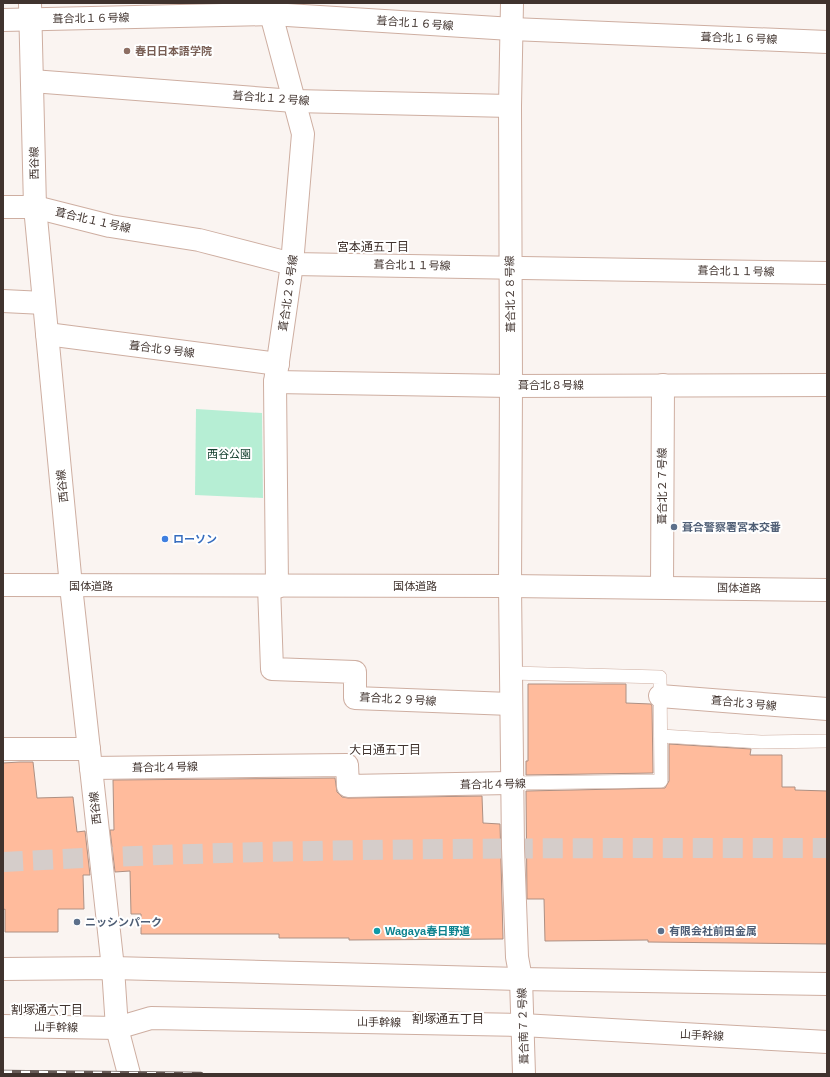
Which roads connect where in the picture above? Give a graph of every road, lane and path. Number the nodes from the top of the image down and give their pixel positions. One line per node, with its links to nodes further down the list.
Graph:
1 (512, 3): 5 (street, 葺合北２８号線)
2 (270, 8): 3 (street, 葺合北１６号線); 5 (street, 葺合北１６号線); 8 (street, 葺合北２９号線)
3 (30, 11): 4 (street, 葺合北１６号線); 7 (street, 西谷線)
4 (3, 20)
5 (512, 29): 6 (street, 葺合北１６号線); 9 (street, 葺合北２８号線)
6 (827, 42)
7 (32, 81): 8 (street, 葺合北１２号線); 11 (street, 西谷線)
8 (294, 101): 9 (street, 葺合北１２号線); 12 (street, 葺合北２９号線)
9 (510, 106): 13 (street, 葺合北２８号線)
10 (3, 207): 11 (street, 葺合北１１号線)
11 (35, 207): 12 (street, 葺合北１１号線); 16 (street, 西谷線)
12 (292, 264): 13 (street, 葺合北１１号線); 18 (street, 葺合北２９号線)
13 (509, 266): 14 (street, 葺合北１１号線); 21 (street, 葺合北２８号線)
14 (827, 273)
15 (3, 301): 16 (street)
16 (44, 303): 17 (street, 西谷線)
17 (47, 334): 18 (street, 葺合北９号線); 23 (street, 西谷線)
18 (277, 373): 21 (street, 葺合北８号線); 24 (street, 葺合北２９号線)
19 (663, 385): 20 (street, 葺合北８号線); 21 (street, 葺合北８号線); 26 (street, 葺合北２７号線)
20 (827, 385)
21 (511, 386): 25 (street, 葺合北２８号線)
22 (3, 585): 23 (street, 国体道路)
23 (71, 586): 24 (street, 国体道路); 35 (street, 西谷線)
24 (273, 586): 25 (street, 国体道路); 30 (street, 葺合北２９号線)
25 (510, 586): 26 (street, 国体道路); 28 (street, 葺合北２８号線)
26 (662, 587): 27 (street, 国体道路)
27 (827, 590)
28 (511, 673): 29 (lane, 葺合北４号線); 30 (street, 葺合北２８号線)
29 (660, 696): 31 (street, 葺合北３号線); 32 (lane, 葺合北４号線)
30 (511, 704): 36 (street, 葺合北２８号線)
31 (827, 710)
32 (661, 736): 33 (lane); 36 (lane, 葺合北４号線)
33 (827, 741)
34 (3, 749): 35 (street, 葺合北４号線)
35 (90, 758): 36 (street, 葺合北４号線); 37 (street, 西谷線)
36 (513, 783): 39 (street, 葺合南７２号線)
37 (113, 968): 38 (street); 39 (street); 43 (street, 西谷線)
38 (3, 969)
39 (521, 979): 40 (street); 41 (street, 葺合南７２号線)
40 (827, 984)
41 (522, 1025): 43 (street, 山手幹線); 44 (street, 山手幹線); 46 (street, 葺合南７２号線)
42 (3, 1026): 43 (street, 山手幹線)
43 (117, 1028): 45 (street, 西谷線)
44 (827, 1042)
45 (128, 1074)
46 (524, 1074)

